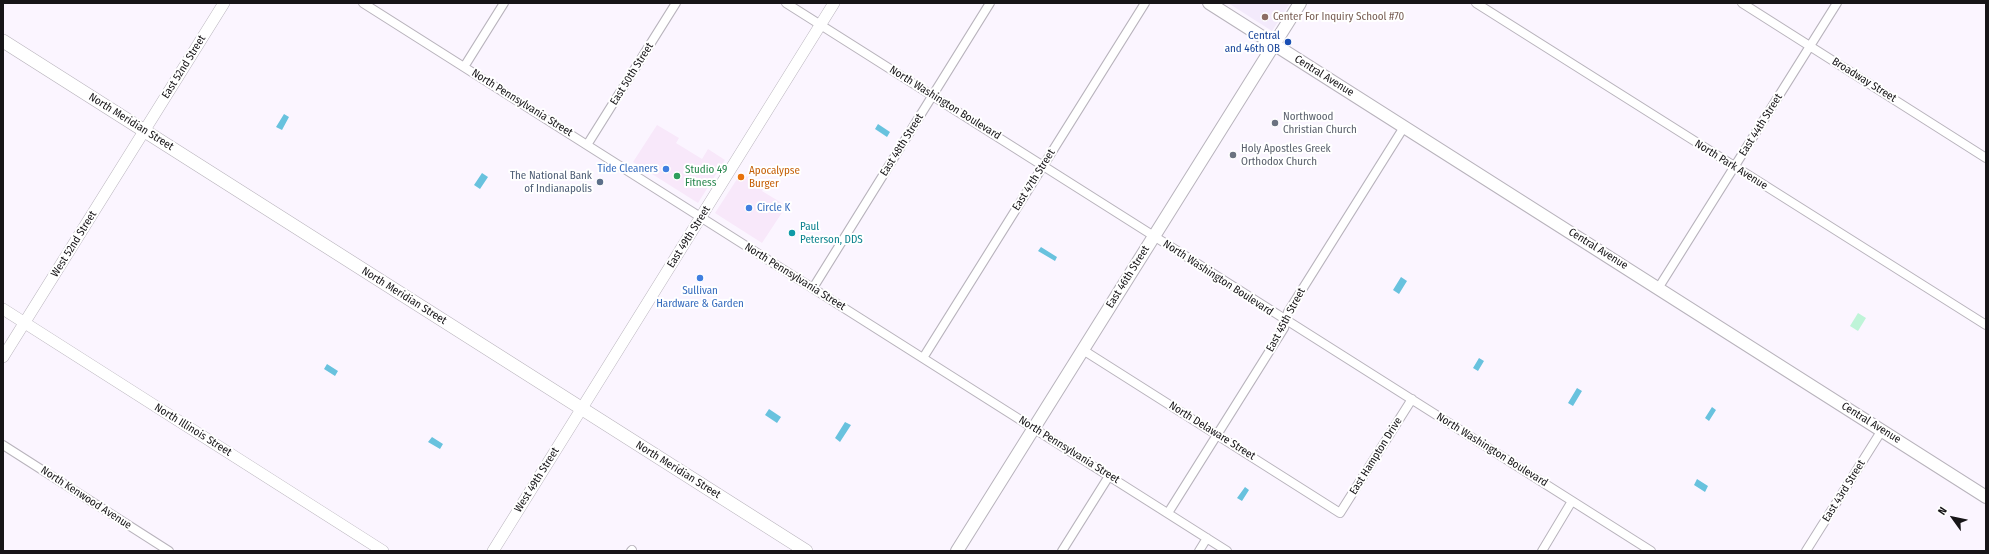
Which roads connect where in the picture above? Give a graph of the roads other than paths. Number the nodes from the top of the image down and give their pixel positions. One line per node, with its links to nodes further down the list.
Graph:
1 (224, 3): 21 (street, East 52nd Street)
2 (504, 3): 18 (street)
3 (676, 3): 22 (street, East 50th Street)
4 (786, 3): 14 (street, North Washington Boulevard)
5 (834, 3): 14 (street, East 49th Street)
6 (990, 3): 19 (street, East 48th Street)
7 (1145, 3): 24 (street, East 47th Street)
8 (1209, 3): 16 (main road, Central Avenue)
9 (1300, 3): 16 (main road, East 46th Street)
10 (1476, 3): 25 (street, North Park Avenue)
11 (1742, 3): 17 (street, Broadway Street)
12 (1837, 3): 17 (street, East 44th Street)
13 (365, 4): 18 (street, North Pennsylvania Street)
14 (820, 25): 19 (street, North Washington Boulevard); 26 (street, East 49th Street)
15 (3, 41): 21 (main road, North Meridian Street)
16 (1274, 44): 20 (main road, Central Avenue); 27 (main road, East 46th Street)
17 (1810, 46): 23 (street, Broadway Street); 25 (street, East 44th Street)
18 (464, 67): 22 (street, North Pennsylvania Street)
19 (932, 96): 24 (street, North Washington Boulevard); 28 (street, East 48th Street)
20 (1404, 127): 29 (main road, Central Avenue); 31 (street, East 45th Street)
21 (144, 131): 32 (street, West 52nd Street); 38 (main road, North Meridian Street)
22 (587, 144): 26 (street, North Pennsylvania Street)
23 (1986, 158)
24 (1043, 166): 27 (street, North Washington Boulevard); 36 (street, East 47th Street)
25 (1734, 167): 29 (street, East 44th Street); 33 (street, North Park Avenue)
26 (701, 217): 28 (street, North Pennsylvania Street); 38 (street, East 49th Street)
27 (1154, 236): 31 (street, North Washington Boulevard); 34 (main road, East 46th Street)
28 (813, 288): 36 (street, North Pennsylvania Street)
29 (1659, 288): 40 (main road, Central Avenue)
30 (3, 309): 32 (street, North Illinois Street)
31 (1286, 321): 37 (street, North Washington Boulevard); 41 (street, East 45th Street)
32 (25, 323): 35 (street, West 52nd Street); 50 (street, North Illinois Street)
33 (1986, 325)
34 (1083, 350): 39 (main road, East 46th Street); 41 (street, North Delaware Street)
35 (3, 357)
36 (923, 358): 39 (street, North Pennsylvania Street)
37 (1412, 399): 45 (street, North Washington Boulevard); 46 (street, East Hampton Drive)
38 (582, 409): 51 (street, West 49th Street); 52 (main road, North Meridian Street)
39 (1034, 428): 43 (street, North Pennsylvania Street); 53 (main road, East 46th Street)
40 (1882, 430): 44 (main road, Central Avenue); 59 (street, East 43rd Street)
41 (1218, 434): 46 (street, North Delaware Street); 47 (street, East 45th Street)
42 (3, 445): 49 (street, North Kenwood Avenue)
43 (1109, 476): 47 (street, North Pennsylvania Street); 54 (street)
44 (1986, 497)
45 (1572, 501): 57 (street); 58 (street, North Washington Boulevard)
46 (1340, 513)
47 (1168, 514): 48 (street, North Pennsylvania Street)
48 (1207, 538): 55 (street); 56 (street, North Pennsylvania Street)
49 (169, 551)
50 (384, 551)
51 (493, 551)
52 (806, 551)
53 (956, 551)
54 (1062, 551)
55 (1199, 551)
56 (1227, 551)
57 (1542, 551)
58 (1650, 551)
59 (1806, 551)

